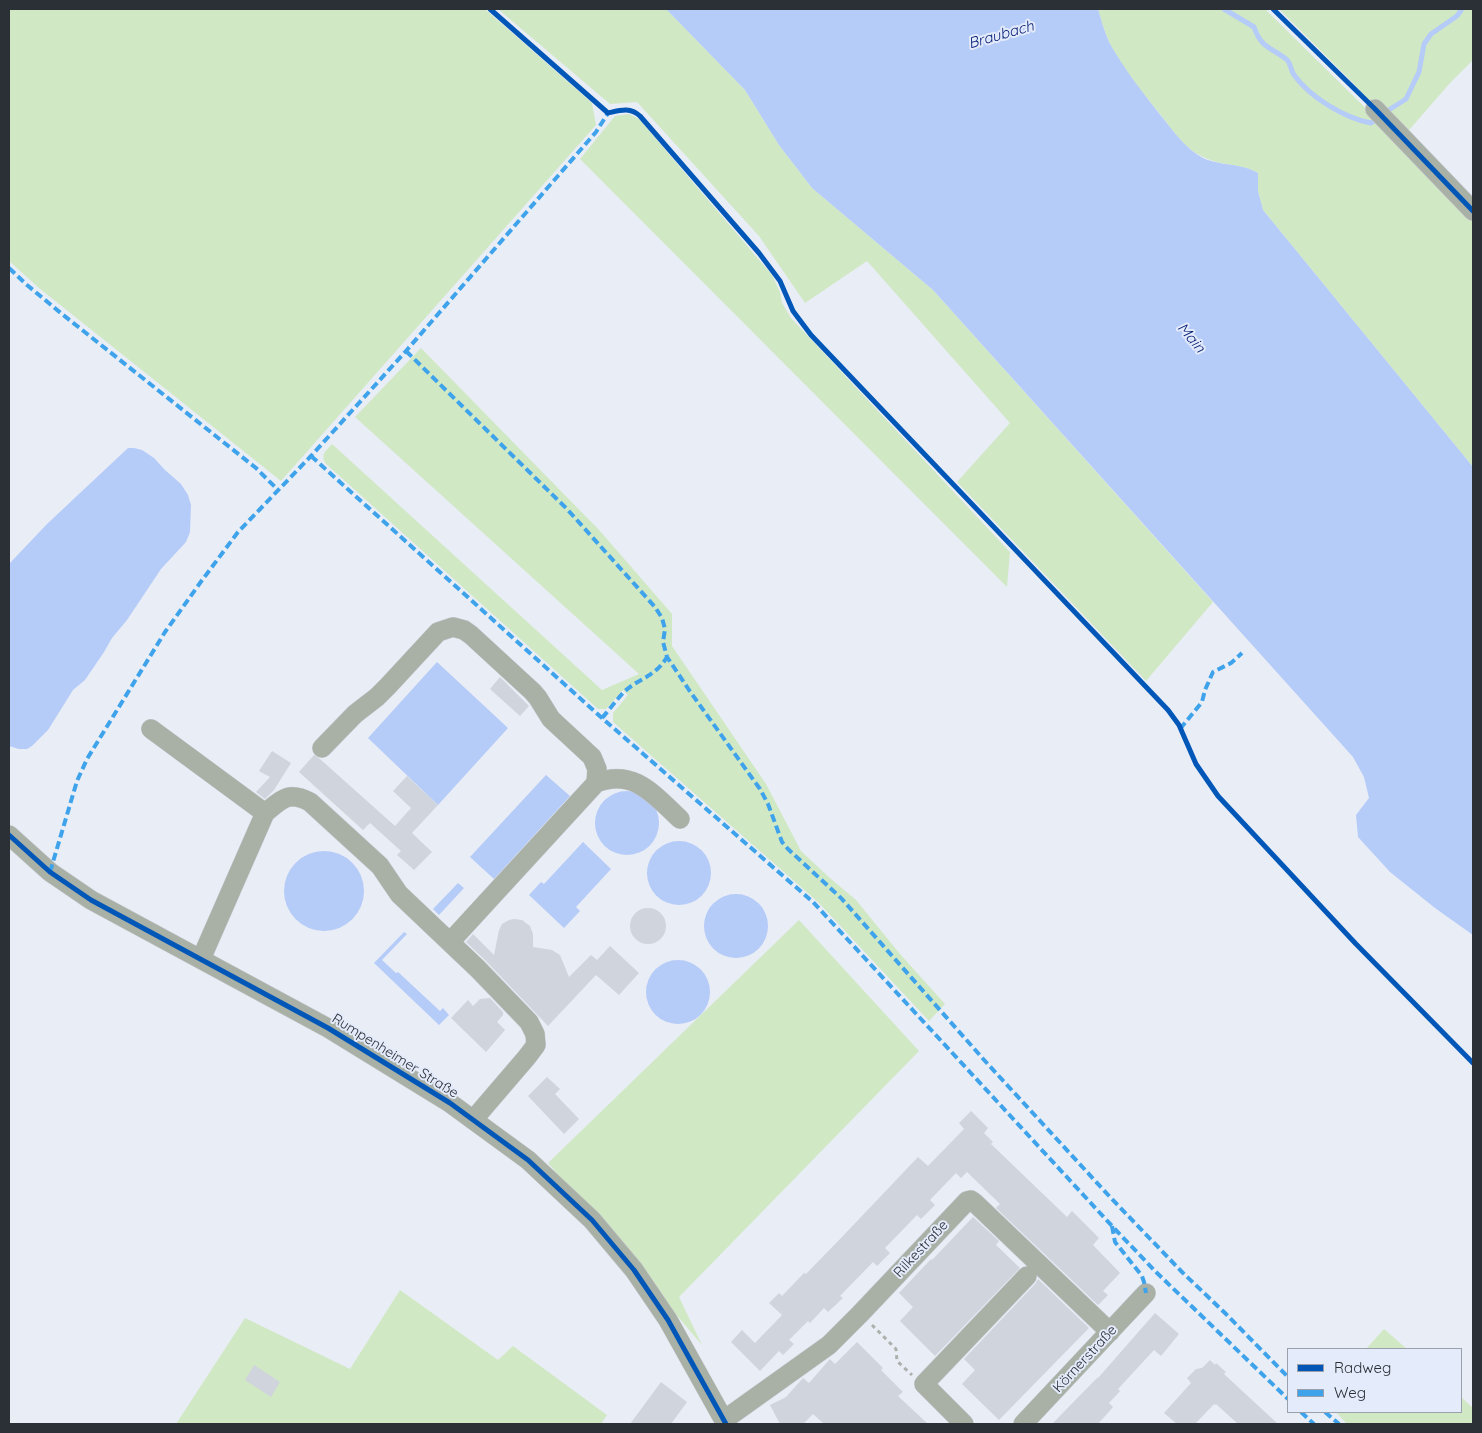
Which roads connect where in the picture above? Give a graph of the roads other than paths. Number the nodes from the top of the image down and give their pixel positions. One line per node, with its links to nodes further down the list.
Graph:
1 (1375, 109): 2 (street)
2 (1473, 211)
3 (151, 730): 6 (street)
4 (322, 748): 5 (street)
5 (596, 784): 7 (street); 9 (street)
6 (265, 814): 9 (street); 10 (street)
7 (680, 819)
8 (9, 835): 10 (street, Rumpenheimer Straße)
9 (450, 942): 11 (street)
10 (201, 959): 11 (street, Rumpenheimer Straße)
11 (473, 1120): 15 (street, Rumpenheimer Straße)
12 (1027, 1276): 16 (street)
13 (1146, 1293): 14 (street, Körnerstraße)
14 (1110, 1332): 15 (street, Rilkestraße); 17 (street, Körnerstraße)
15 (725, 1422)
16 (964, 1424)
17 (1023, 1424)

